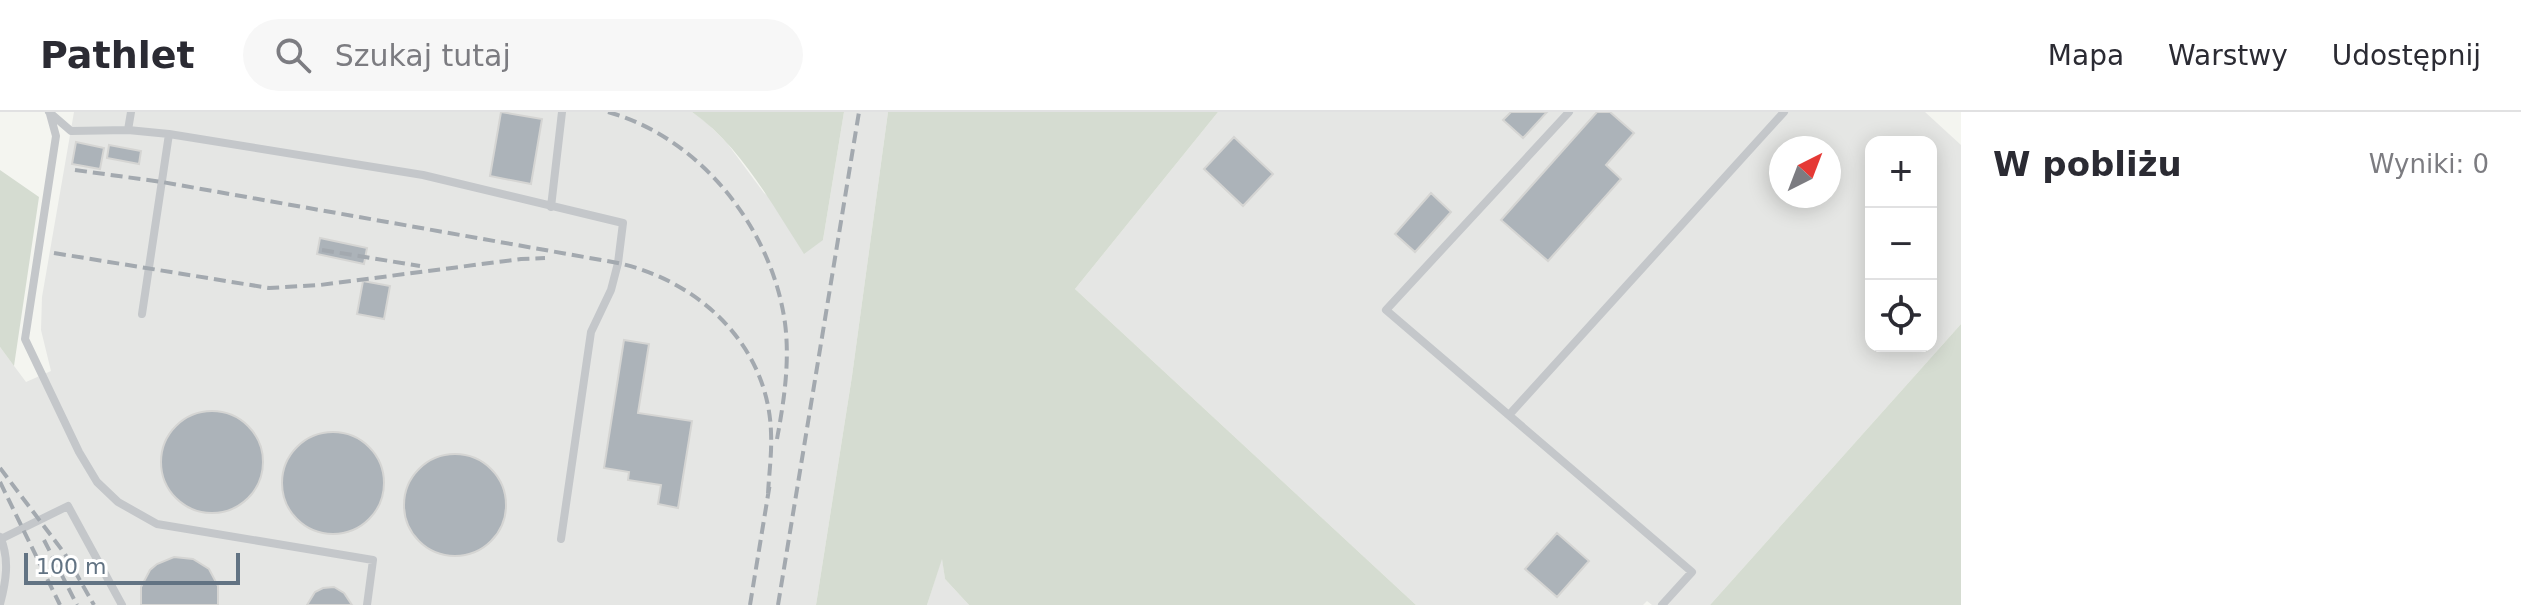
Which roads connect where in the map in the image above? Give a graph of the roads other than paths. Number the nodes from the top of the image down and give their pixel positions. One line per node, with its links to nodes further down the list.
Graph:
1 (131, 112): 6 (lane)
2 (562, 112): 8 (lane)
3 (1569, 112): 10 (lane)
4 (1784, 112): 10 (lane)
5 (49, 113): 6 (lane); 15 (lane)
6 (128, 130): 7 (lane)
7 (169, 134): 8 (lane); 9 (lane)
8 (551, 207): 12 (lane)
9 (142, 314)
10 (1509, 415): 16 (lane)
11 (0, 538): 13 (lane); 14 (lane)
12 (561, 539)
13 (0, 604)
14 (122, 605)
15 (367, 605)
16 (1662, 605)

